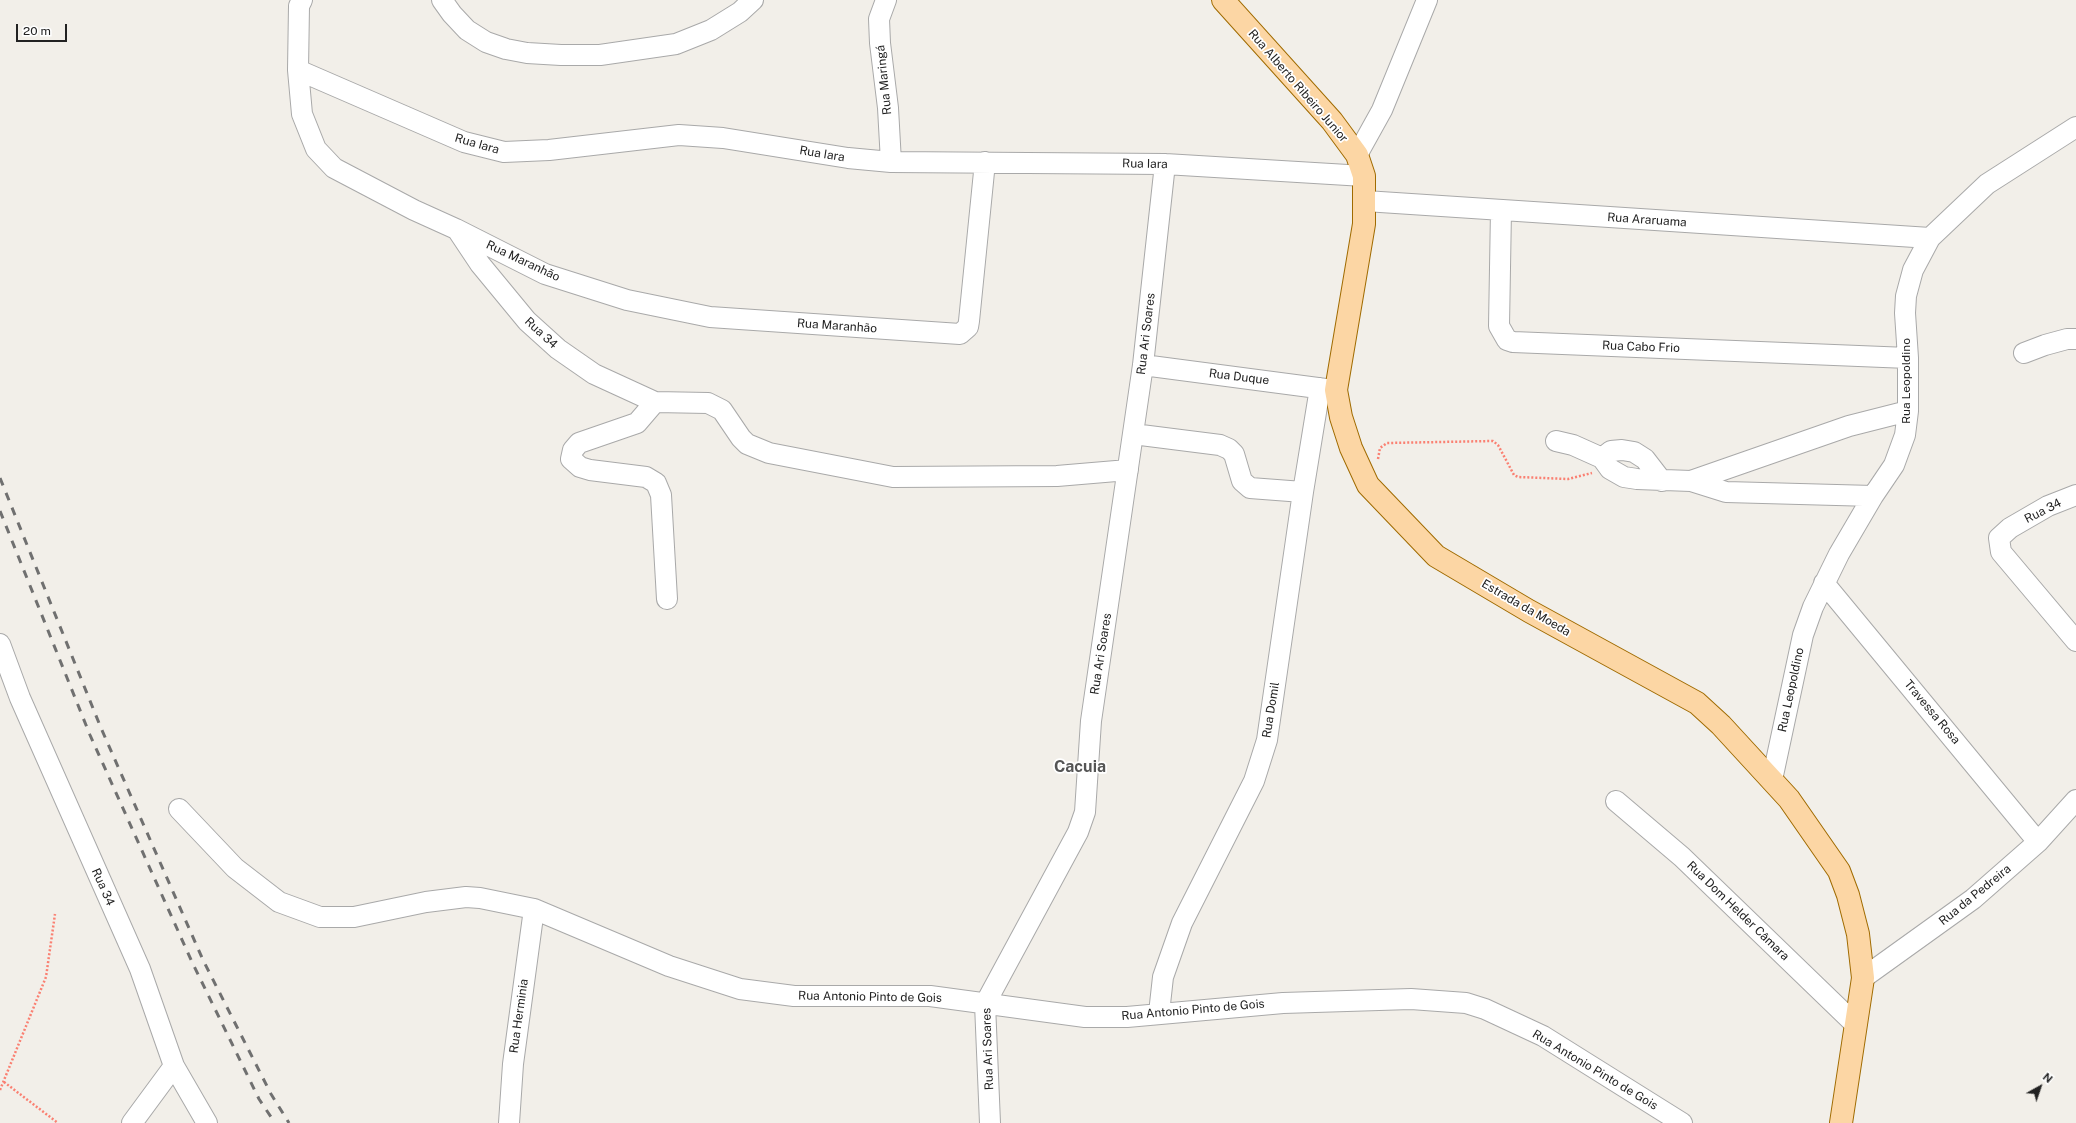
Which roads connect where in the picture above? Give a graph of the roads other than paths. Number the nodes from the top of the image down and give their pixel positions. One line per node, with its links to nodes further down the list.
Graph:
1 (302, 0): 7 (street, Rua Maranhão)
2 (442, 0): 3 (street)
3 (753, 0)
4 (886, 0): 10 (street, Rua Maringá)
5 (1223, 0): 9 (main road, Rua Alberto Ribeiro Junior)
6 (1427, 0): 9 (street)
7 (298, 70): 10 (street, Rua Iara); 16 (street, Rua Maranhão)
8 (2076, 127): 17 (street, Rua Leopoldino)
9 (1357, 155): 13 (main road, Rua Alberto Ribeiro Junior)
10 (891, 162): 11 (street, Rua Iara)
11 (985, 162): 12 (street, Rua Iara); 16 (street, Rua Maranhão)
12 (1165, 164): 13 (street, Rua Iara); 21 (street, Rua Ari Soares)
13 (1364, 176): 14 (main road, Rua Alberto Ribeiro Junior)
14 (1365, 201): 15 (street, Rua Araruama); 22 (main road, Rua Alberto Ribeiro Junior)
15 (1501, 210): 17 (street, Rua Araruama); 20 (street, Rua Cabo Frio)
16 (456, 229): 23 (street, Rua 34)
17 (1930, 238): 20 (street, Rua Leopoldino)
18 (2076, 339): 19 (street)
19 (2024, 353)
20 (1908, 358): 24 (street, Rua Leopoldino)
21 (1143, 365): 22 (street, Rua Duque); 25 (street, Rua Ari Soares)
22 (1328, 389): 31 (street, Rua Domil); 38 (main road, Estrada da Moeda)
23 (655, 402): 28 (street); 35 (street)
24 (1908, 411): 30 (street); 33 (street, Rua Leopoldino)
25 (1133, 434): 28 (street, Rua Ari Soares); 31 (street)
26 (1556, 441): 27 (street)
27 (1606, 464): 29 (street); 29 (street)
28 (1128, 470): 45 (street, Rua Ari Soares)
29 (1662, 481): 30 (street)
30 (1691, 481): 33 (street)
31 (1303, 492): 46 (street, Rua Domil)
32 (2076, 495): 36 (street, Rua 34)
33 (1873, 496): 34 (street, Rua Leopoldino)
34 (1824, 583): 38 (street, Rua Leopoldino); 42 (street, Travessa Rosa)
35 (667, 599)
36 (2076, 640)
37 (0, 644): 48 (street, Rua 34)
38 (1772, 780): 44 (main road, Estrada da Moeda)
39 (2076, 800): 42 (street, Rua da Pedreira)
40 (1616, 801): 47 (street, Rua Dom Helder Câmara)
41 (179, 809): 43 (street, Rua Antonio Pinto de Gois)
42 (2038, 842): 44 (street, Rua da Pedreira)
43 (534, 909): 45 (street, Rua Antonio Pinto de Gois); 51 (street, Rua Herminia)
44 (1863, 978): 47 (main road, Estrada da Moeda)
45 (985, 1004): 46 (street, Rua Antonio Pinto de Gois); 52 (street, Rua Ari Soares)
46 (1159, 1013): 53 (street, Rua Antonio Pinto de Gois)
47 (1856, 1025): 54 (main road, Estrada da Moeda)
48 (174, 1066): 49 (street); 50 (street, Rua 34)
49 (132, 1123)
50 (207, 1123)
51 (509, 1123)
52 (990, 1123)
53 (1682, 1123)
54 (1841, 1123)

